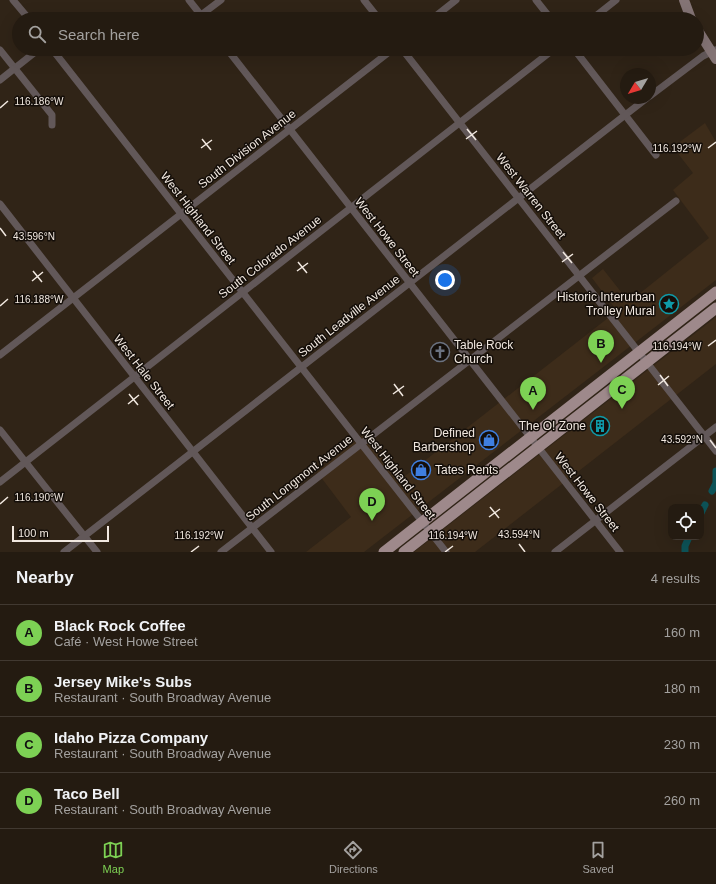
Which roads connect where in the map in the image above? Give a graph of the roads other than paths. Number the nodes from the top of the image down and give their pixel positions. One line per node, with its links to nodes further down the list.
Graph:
1 (14, 0): 9 (street)
2 (189, 0): 10 (street)
3 (221, 0): 11 (street)
4 (364, 0): 12 (street)
5 (456, 0): 13 (street)
6 (536, 0): 14 (street)
7 (616, 0): 15 (street)
8 (684, 0): 16 (street)
9 (23, 12)
10 (198, 12)
11 (208, 12)
12 (373, 12)
13 (441, 12)
14 (545, 12)
15 (601, 12)
16 (688, 12)
17 (704, 39): 19 (street)
18 (0, 50): 29 (street)
19 (714, 54): 28 (street)
20 (30, 56): 29 (street)
21 (57, 56): 42 (street, West Highland Street)
22 (232, 56): 36 (street, West Howe Street)
23 (384, 56): 36 (street, South Division Avenue)
24 (407, 56): 34 (street, West Warren Street)
25 (545, 56): 34 (street, South Colorado Avenue)
26 (579, 56): 33 (street)
27 (703, 56): 31 (street)
28 (704, 56)
29 (14, 68): 30 (street); 35 (street)
30 (0, 80)
31 (656, 91)
32 (640, 104): 33 (street, South Leadville Avenue)
33 (625, 115): 37 (street); 38 (street, South Leadville Avenue)
34 (460, 123): 38 (street, West Warren Street); 41 (street, South Colorado Avenue)
35 (52, 125)
36 (289, 130): 41 (street, West Howe Street); 42 (street, South Division Avenue)
37 (656, 155)
38 (518, 198): 43 (street, West Warren Street); 44 (street, South Leadville Avenue)
39 (676, 201): 43 (street, South Longmont Avenue)
40 (0, 204): 47 (street, West Hale Street)
41 (350, 208): 44 (street, West Howe Street); 46 (street, South Colorado Avenue)
42 (181, 214): 46 (street, West Highland Street); 47 (street, South Division Avenue)
43 (579, 275): 49 (street, West Warren Street); 51 (street, South Longmont Avenue)
44 (409, 283): 51 (street, West Howe Street); 53 (street, South Leadville Avenue)
45 (716, 292): 49 (main road)
46 (242, 293): 53 (street, West Highland Street); 54 (street, South Colorado Avenue)
47 (73, 298): 50 (street, South Division Avenue); 54 (street, West Hale Street)
48 (716, 308): 52 (main road)
49 (640, 353): 52 (street, West Warren Street); 58 (main road)
50 (0, 356)
51 (469, 359): 58 (street, West Howe Street); 59 (street, South Longmont Avenue)
52 (647, 363): 57 (street, West Warren Street); 60 (main road)
53 (301, 367): 59 (street, West Highland Street); 62 (street, South Leadville Avenue)
54 (134, 377): 62 (street, West Hale Street); 63 (street, South Colorado Avenue)
55 (716, 426): 57 (street)
56 (0, 430): 63 (street)
57 (704, 436): 61 (street, West Warren Street); 65 (street)
58 (531, 438): 60 (street, West Howe Street); 66 (main road)
59 (361, 444): 66 (street, West Highland Street); 67 (street, South Longmont Avenue)
60 (538, 448): 65 (street, West Howe Street); 68 (main road)
61 (716, 450)
62 (193, 452): 67 (street, West Hale Street); 69 (street, South Leadville Avenue)
63 (25, 463): 64 (street, South Colorado Avenue); 69 (street)
64 (0, 482)
65 (596, 521): 77 (street); 78 (street, West Howe Street)
66 (423, 522): 68 (street, West Highland Street); 74 (main road)
67 (252, 528): 72 (street, South Longmont Avenue); 73 (street, West Hale Street)
68 (430, 532): 75 (main road); 76 (street, West Highland Street)
69 (84, 536): 70 (street, South Leadville Avenue); 71 (street)
70 (64, 552)
71 (97, 552)
72 (222, 552)
73 (271, 552)
74 (384, 552)
75 (404, 552)
76 (446, 552)
77 (556, 552)
78 (620, 552)

